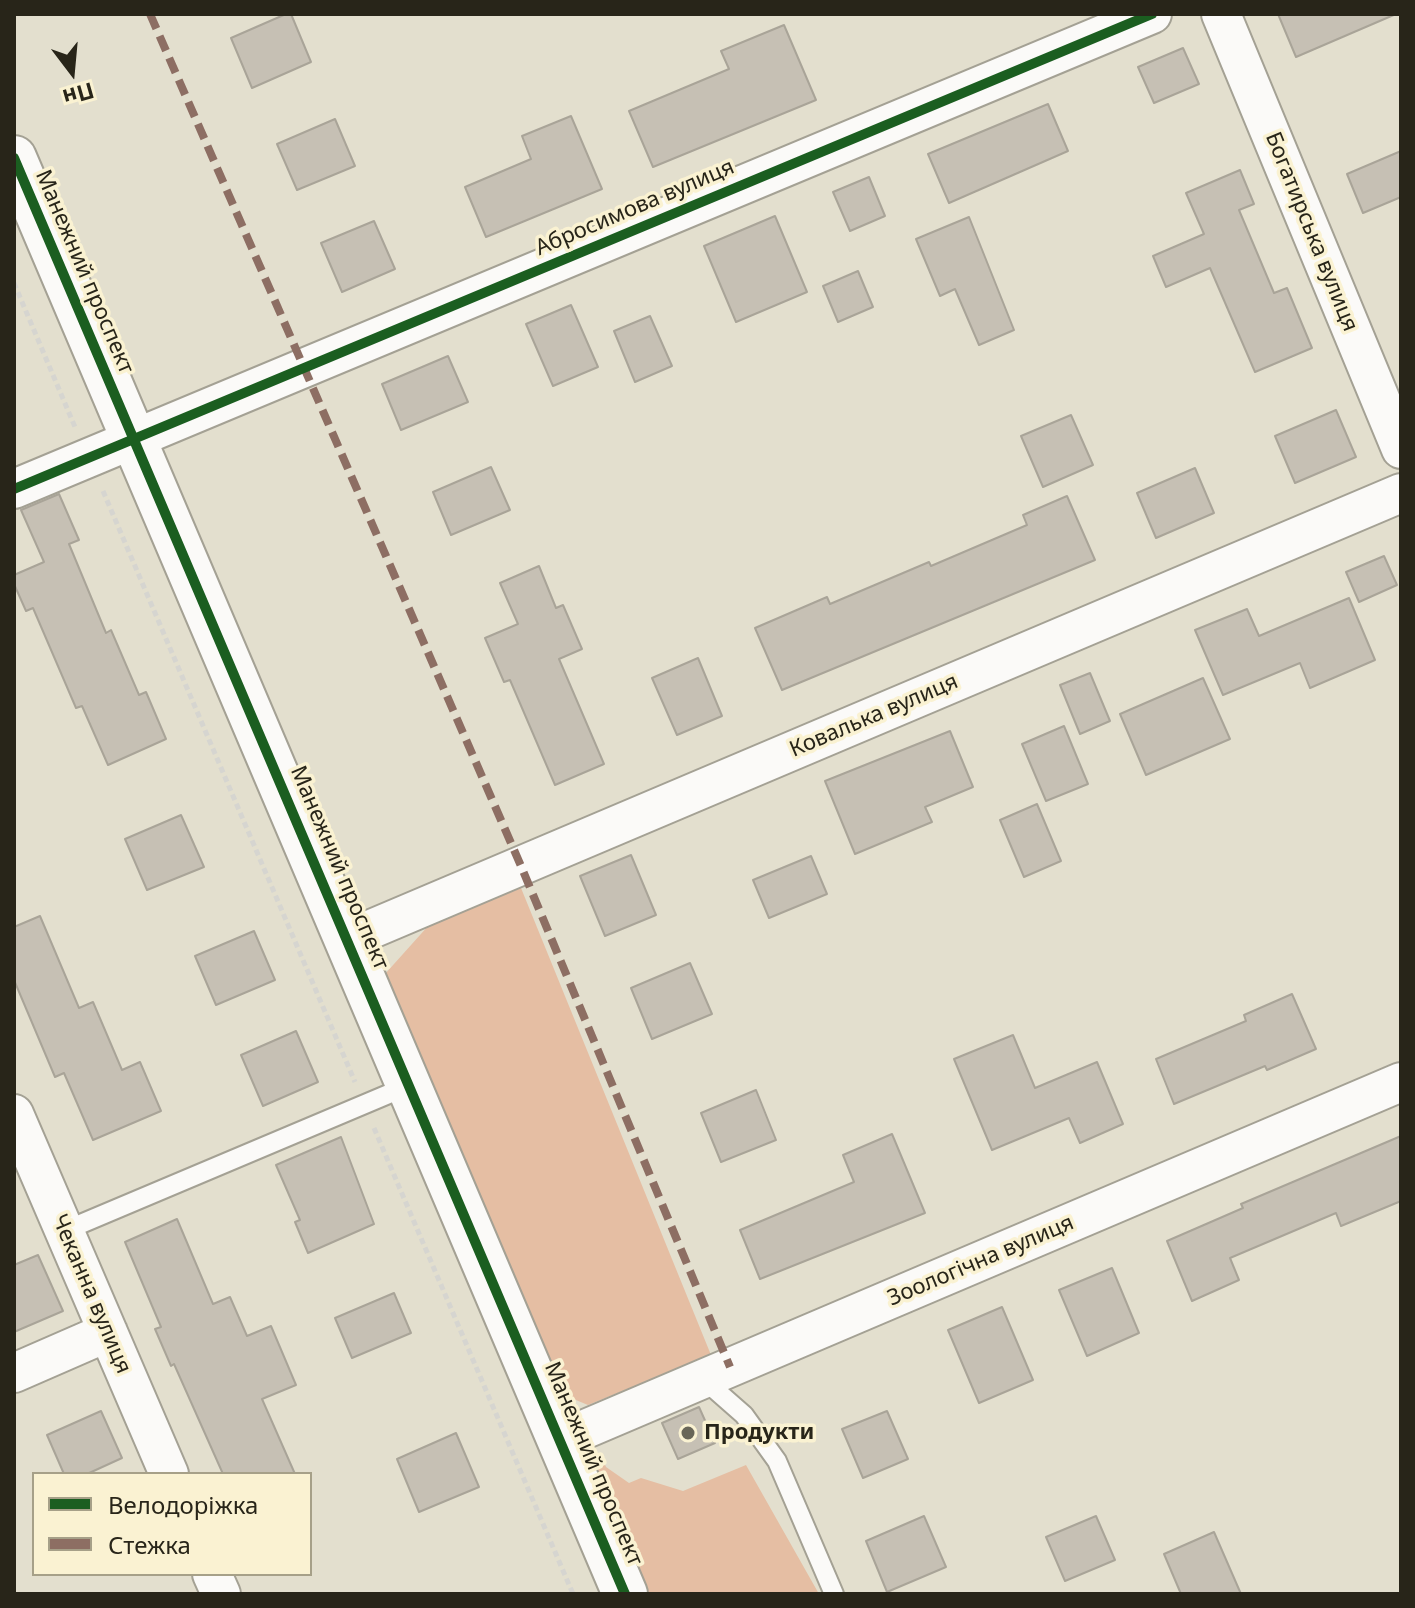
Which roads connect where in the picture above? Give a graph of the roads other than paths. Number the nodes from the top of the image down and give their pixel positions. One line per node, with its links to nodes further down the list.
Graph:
1 (1152, 14): 4 (street, Абросимова вулиця)
2 (1221, 14): 5 (street, Богатирська вулиця)
3 (14, 158): 4 (street, Манежний проспект)
4 (134, 438): 6 (street, Абросимова вулиця); 8 (street, Манежний проспект)
5 (1401, 449)
6 (14, 489)
7 (1401, 493): 8 (street, Ковалька вулиця)
8 (348, 939): 10 (street, Манежний проспект)
9 (1401, 1082): 15 (street, Зоологічна вулиця)
10 (410, 1085): 12 (lane); 16 (street, Манежний проспект)
11 (14, 1114): 12 (street, Чеканна вулиця)
12 (64, 1231): 13 (street, Чеканна вулиця)
13 (108, 1332): 14 (street); 17 (street, Чеканна вулиця)
14 (14, 1373)
15 (703, 1379): 16 (street, Зоологічна вулиця); 19 (lane)
16 (562, 1439): 18 (street, Манежний проспект)
17 (168, 1472)
18 (625, 1594)
19 (834, 1594)

